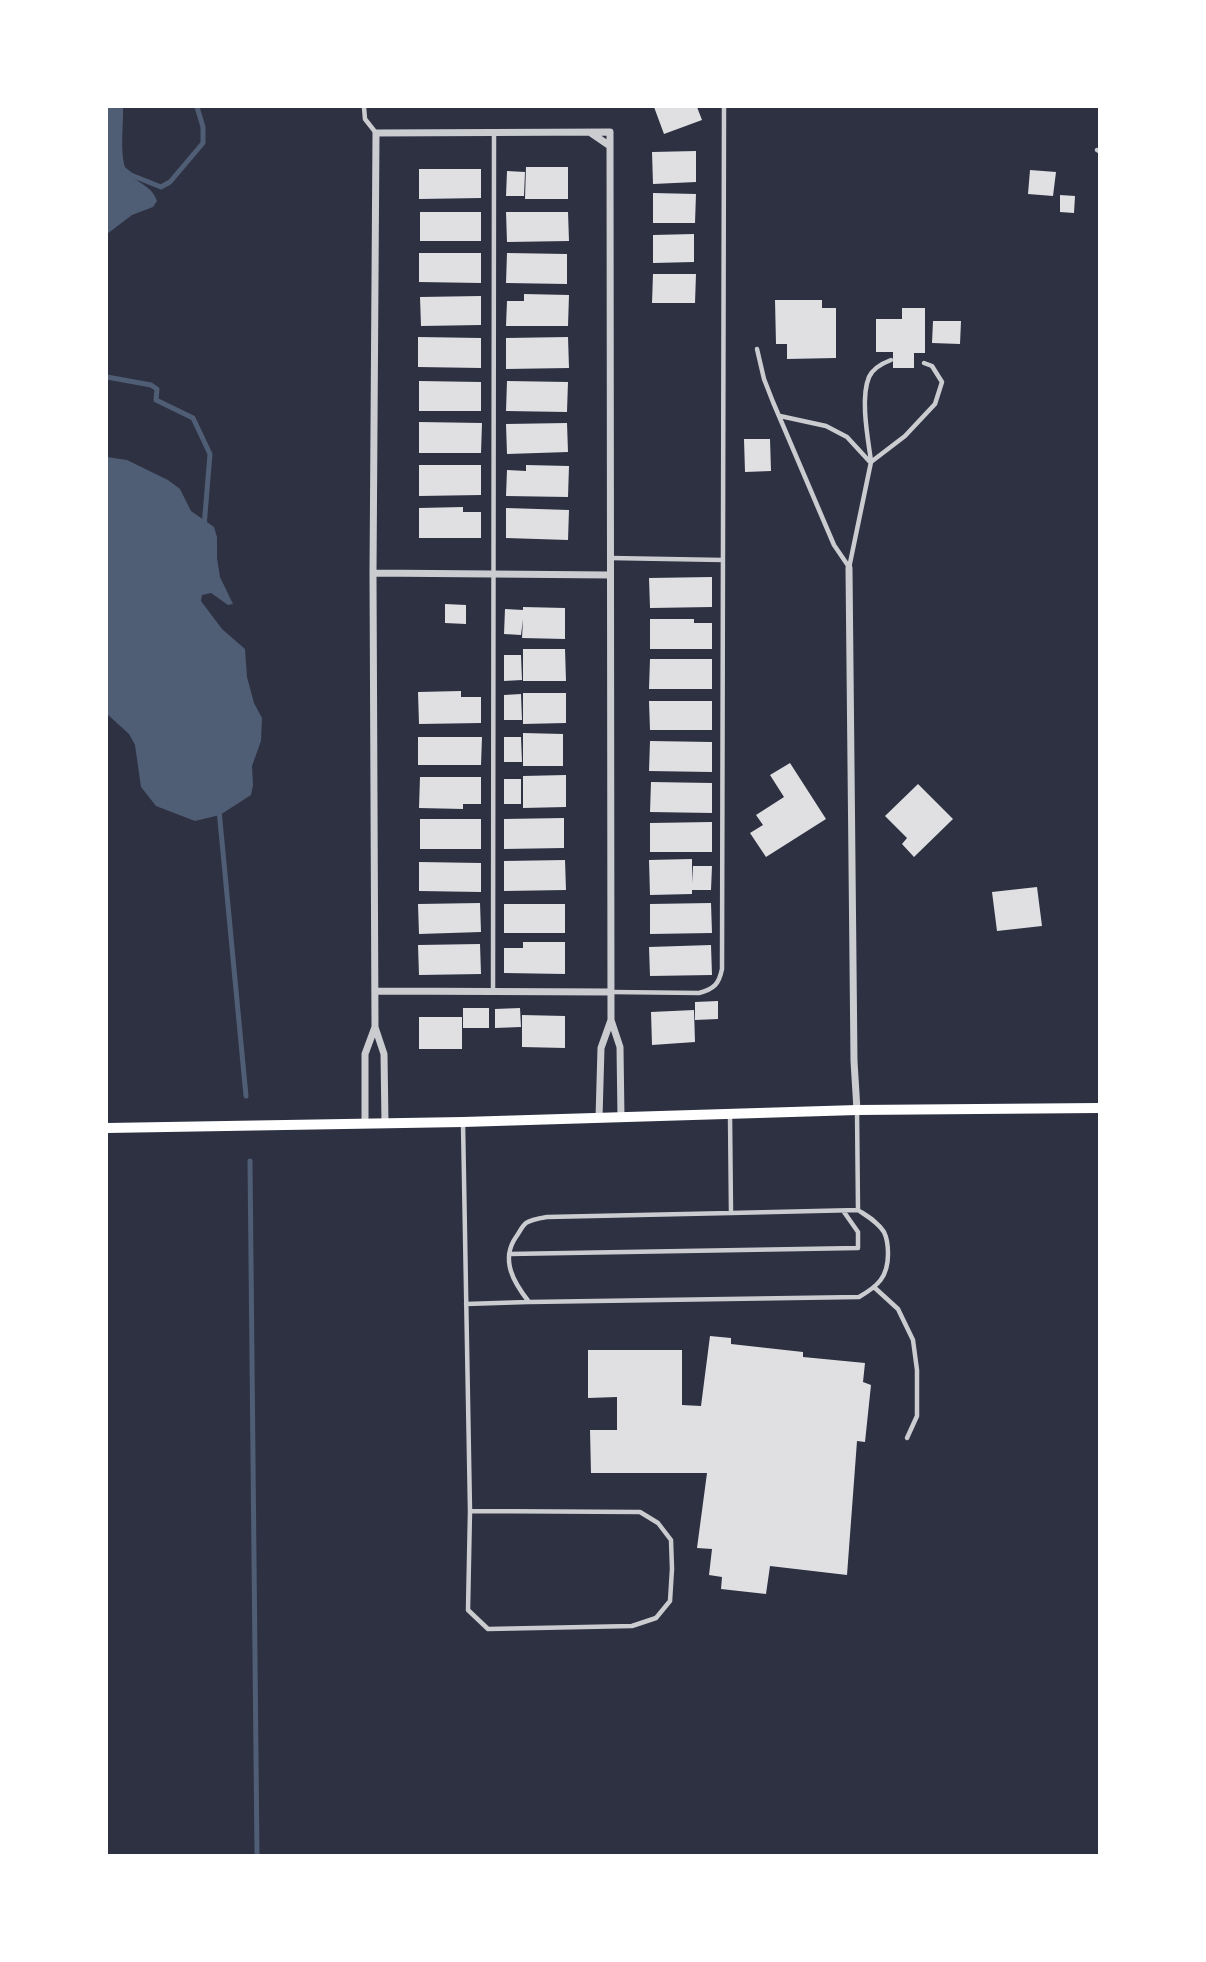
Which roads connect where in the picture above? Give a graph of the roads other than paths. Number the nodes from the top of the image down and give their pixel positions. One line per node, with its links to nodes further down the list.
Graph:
1 (364, 107): 3 (lane)
2 (724, 107): 13 (lane)
3 (376, 133): 4 (street); 15 (street)
4 (494, 133): 5 (street); 16 (lane)
5 (590, 133): 6 (street); 6 (street)
6 (610, 146): 12 (street)
7 (757, 349): 10 (lane)
8 (891, 360): 11 (lane)
9 (924, 363): 11 (lane)
10 (780, 416): 11 (lane); 14 (lane)
11 (871, 462): 14 (lane)
12 (610, 558): 13 (lane); 17 (street)
13 (723, 560): 20 (lane)
14 (849, 568): 24 (street)
15 (373, 573): 16 (street); 18 (street)
16 (492, 574): 17 (street); 19 (lane)
17 (610, 575): 20 (street)
18 (375, 991): 19 (street); 22 (street)
19 (493, 991): 20 (street)
20 (611, 992): 21 (street)
21 (611, 1020): 26 (street); 27 (street)
22 (375, 1027): 29 (street); 30 (street)
23 (1099, 1108): 24 (main road)
24 (857, 1110): 25 (main road); 32 (lane)
25 (730, 1114): 27 (main road); 34 (lane)
26 (599, 1118): 27 (main road); 28 (main road)
27 (621, 1118)
28 (463, 1122): 30 (main road); 38 (lane)
29 (365, 1124): 30 (main road); 31 (main road)
30 (385, 1124)
31 (107, 1128)
32 (858, 1210): 33 (lane); 36 (lane)
33 (844, 1212): 34 (lane); 35 (lane)
34 (731, 1213): 35 (lane)
35 (509, 1254): 37 (lane)
36 (875, 1288): 37 (lane); 39 (lane)
37 (529, 1302): 38 (lane)
38 (466, 1304): 40 (lane)
39 (907, 1438)
40 (470, 1511): 40 (lane)

